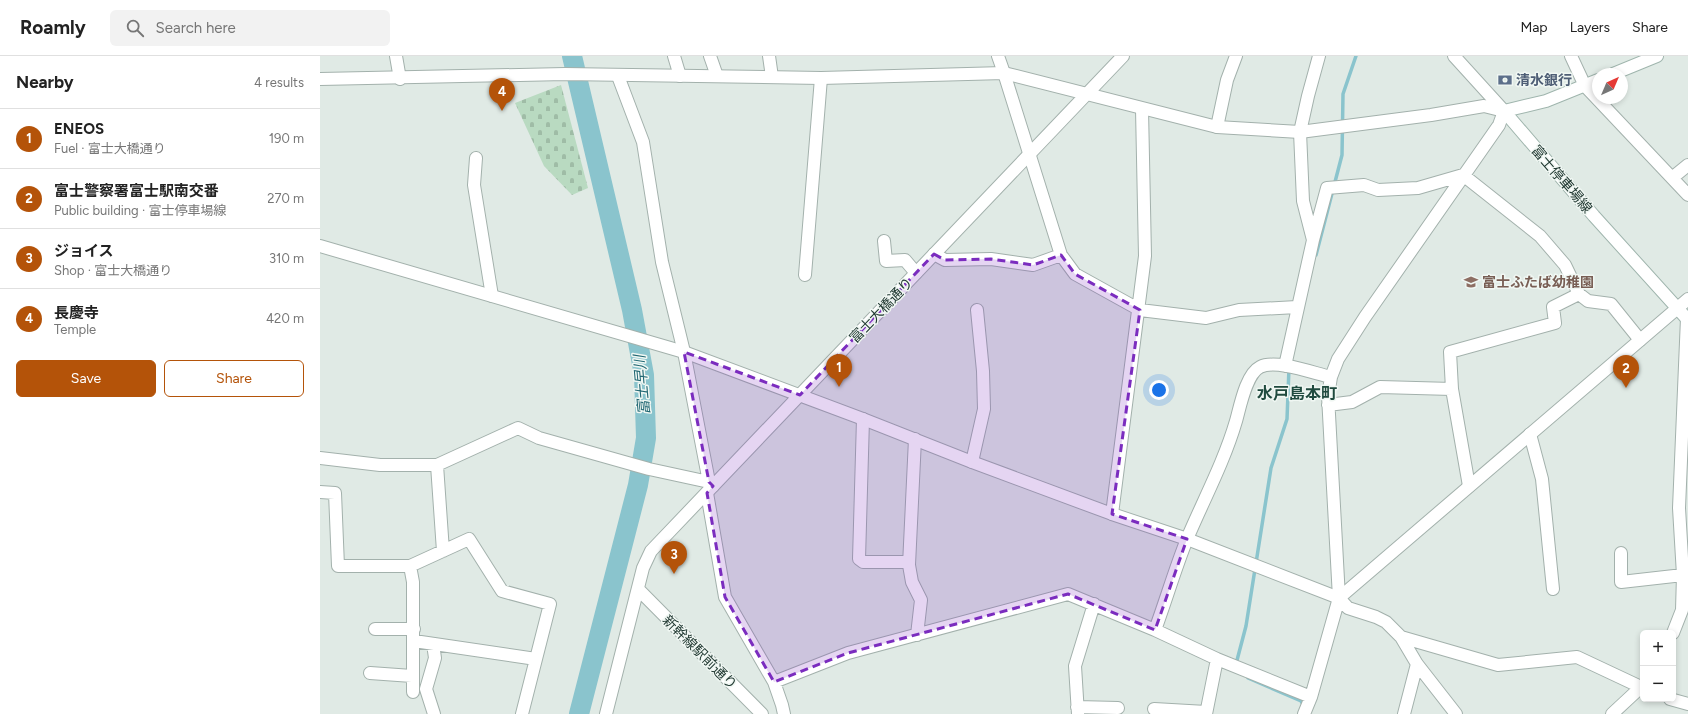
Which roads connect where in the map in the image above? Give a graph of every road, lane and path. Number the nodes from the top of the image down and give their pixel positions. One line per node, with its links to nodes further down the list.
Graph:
1 (396, 56): 18 (street)
2 (674, 56): 15 (street)
3 (710, 56): 16 (street)
4 (769, 56): 17 (street)
5 (998, 56): 13 (street)
6 (1123, 56): 23 (street, 富士大橋通り)
7 (1236, 56): 26 (street)
8 (1319, 56): 27 (street)
9 (1454, 56): 25 (street, 富士停車場線)
10 (1571, 56): 22 (street)
11 (1657, 56): 12 (street)
12 (1628, 68)
13 (1004, 73): 19 (street); 23 (street); 28 (street)
14 (618, 76): 15 (street); 18 (street); 50 (street)
15 (680, 76): 16 (street)
16 (717, 76): 17 (street)
17 (772, 77): 19 (street)
18 (400, 78): 20 (street)
19 (822, 78): 40 (street)
20 (320, 79)
21 (1592, 83): 22 (street)
22 (1585, 86): 25 (street); 32 (street)
23 (1087, 93): 24 (street); 28 (street, 富士大橋通り)
24 (1142, 109): 26 (street); 47 (street)
25 (1504, 111): 27 (street); 31 (street); 45 (street, 富士停車場線)
26 (1218, 127): 27 (street)
27 (1300, 132): 34 (street)
28 (1028, 154): 37 (street, 富士大橋通り); 38 (street)
29 (476, 158): 42 (street)
30 (1688, 164): 32 (street)
31 (1463, 175): 34 (street); 41 (street); 52 (street)
32 (1672, 178): 33 (street)
33 (1688, 195)
34 (1313, 240): 44 (street)
35 (884, 241): 39 (street)
36 (320, 246): 42 (street)
37 (934, 254): 38 (street); 39 (street, 富士大橋通り)
38 (1060, 255): 47 (street)
39 (916, 273): 54 (street, 富士大橋通り)
40 (805, 275)
41 (1579, 294): 49 (street); 53 (street)
42 (492, 296): 50 (street)
43 (1688, 299): 45 (street)
44 (1297, 307): 47 (street); 51 (street)
45 (1678, 308): 48 (street, 富士停車場線); 49 (street)
46 (977, 310): 60 (street)
47 (1140, 310): 65 (street)
48 (1687, 319): 68 (street)
49 (1640, 340): 57 (street)
50 (684, 352): 54 (street); 63 (street)
51 (1285, 366): 52 (street); 66 (street)
52 (1331, 377): 55 (street)
53 (1452, 389): 55 (street); 62 (street)
54 (800, 395): 56 (street); 63 (street, 富士大橋通り)
55 (1328, 405): 75 (street)
56 (863, 419): 58 (street); 70 (street)
57 (1530, 434): 62 (street); 73 (street)
58 (915, 439): 60 (street); 70 (street)
59 (320, 458): 61 (street)
60 (972, 462): 65 (street)
61 (437, 465): 63 (street); 67 (street)
62 (1469, 486): 75 (street)
63 (710, 487): 74 (street, 富士大橋通り); 90 (street)
64 (320, 492): 71 (street)
65 (1112, 514): 66 (street)
66 (1187, 539): 75 (street); 79 (street)
67 (443, 550): 71 (street); 85 (street)
68 (1685, 550): 72 (street)
69 (1621, 553): 72 (street)
70 (909, 562): 82 (street)
71 (410, 566): 81 (street)
72 (1683, 575): 76 (street)
73 (1553, 589)
74 (638, 590): 102 (street, 富士大橋通り); 103 (street, 新幹線駅前通り)
75 (1339, 598): 83 (street); 94 (street)
76 (1685, 598): 80 (street)
77 (1094, 604): 79 (street); 82 (street); 98 (street)
78 (375, 629): 81 (street)
79 (1155, 630): 86 (street)
80 (1674, 630)
81 (414, 635): 84 (street); 89 (street)
82 (917, 635): 90 (street)
83 (1401, 637): 87 (street); 91 (street)
84 (433, 644): 85 (street); 100 (street)
85 (536, 659): 101 (street)
86 (1217, 659): 94 (street); 99 (street)
87 (1417, 664): 106 (street); 107 (street)
88 (370, 673): 89 (street)
89 (412, 676): 93 (street)
90 (774, 682): 104 (street)
91 (1640, 686)
92 (1640, 689): 108 (street)
93 (413, 692)
94 (1311, 697): 105 (street)
95 (1679, 702): 109 (street)
96 (1118, 708): 98 (street)
97 (1154, 708): 99 (street)
98 (1077, 710)
99 (1206, 713)
100 (434, 714)
101 (522, 714)
102 (606, 714)
103 (762, 714)
104 (784, 714)
105 (1304, 714)
106 (1404, 714)
107 (1456, 714)
108 (1612, 714)
109 (1686, 714)

